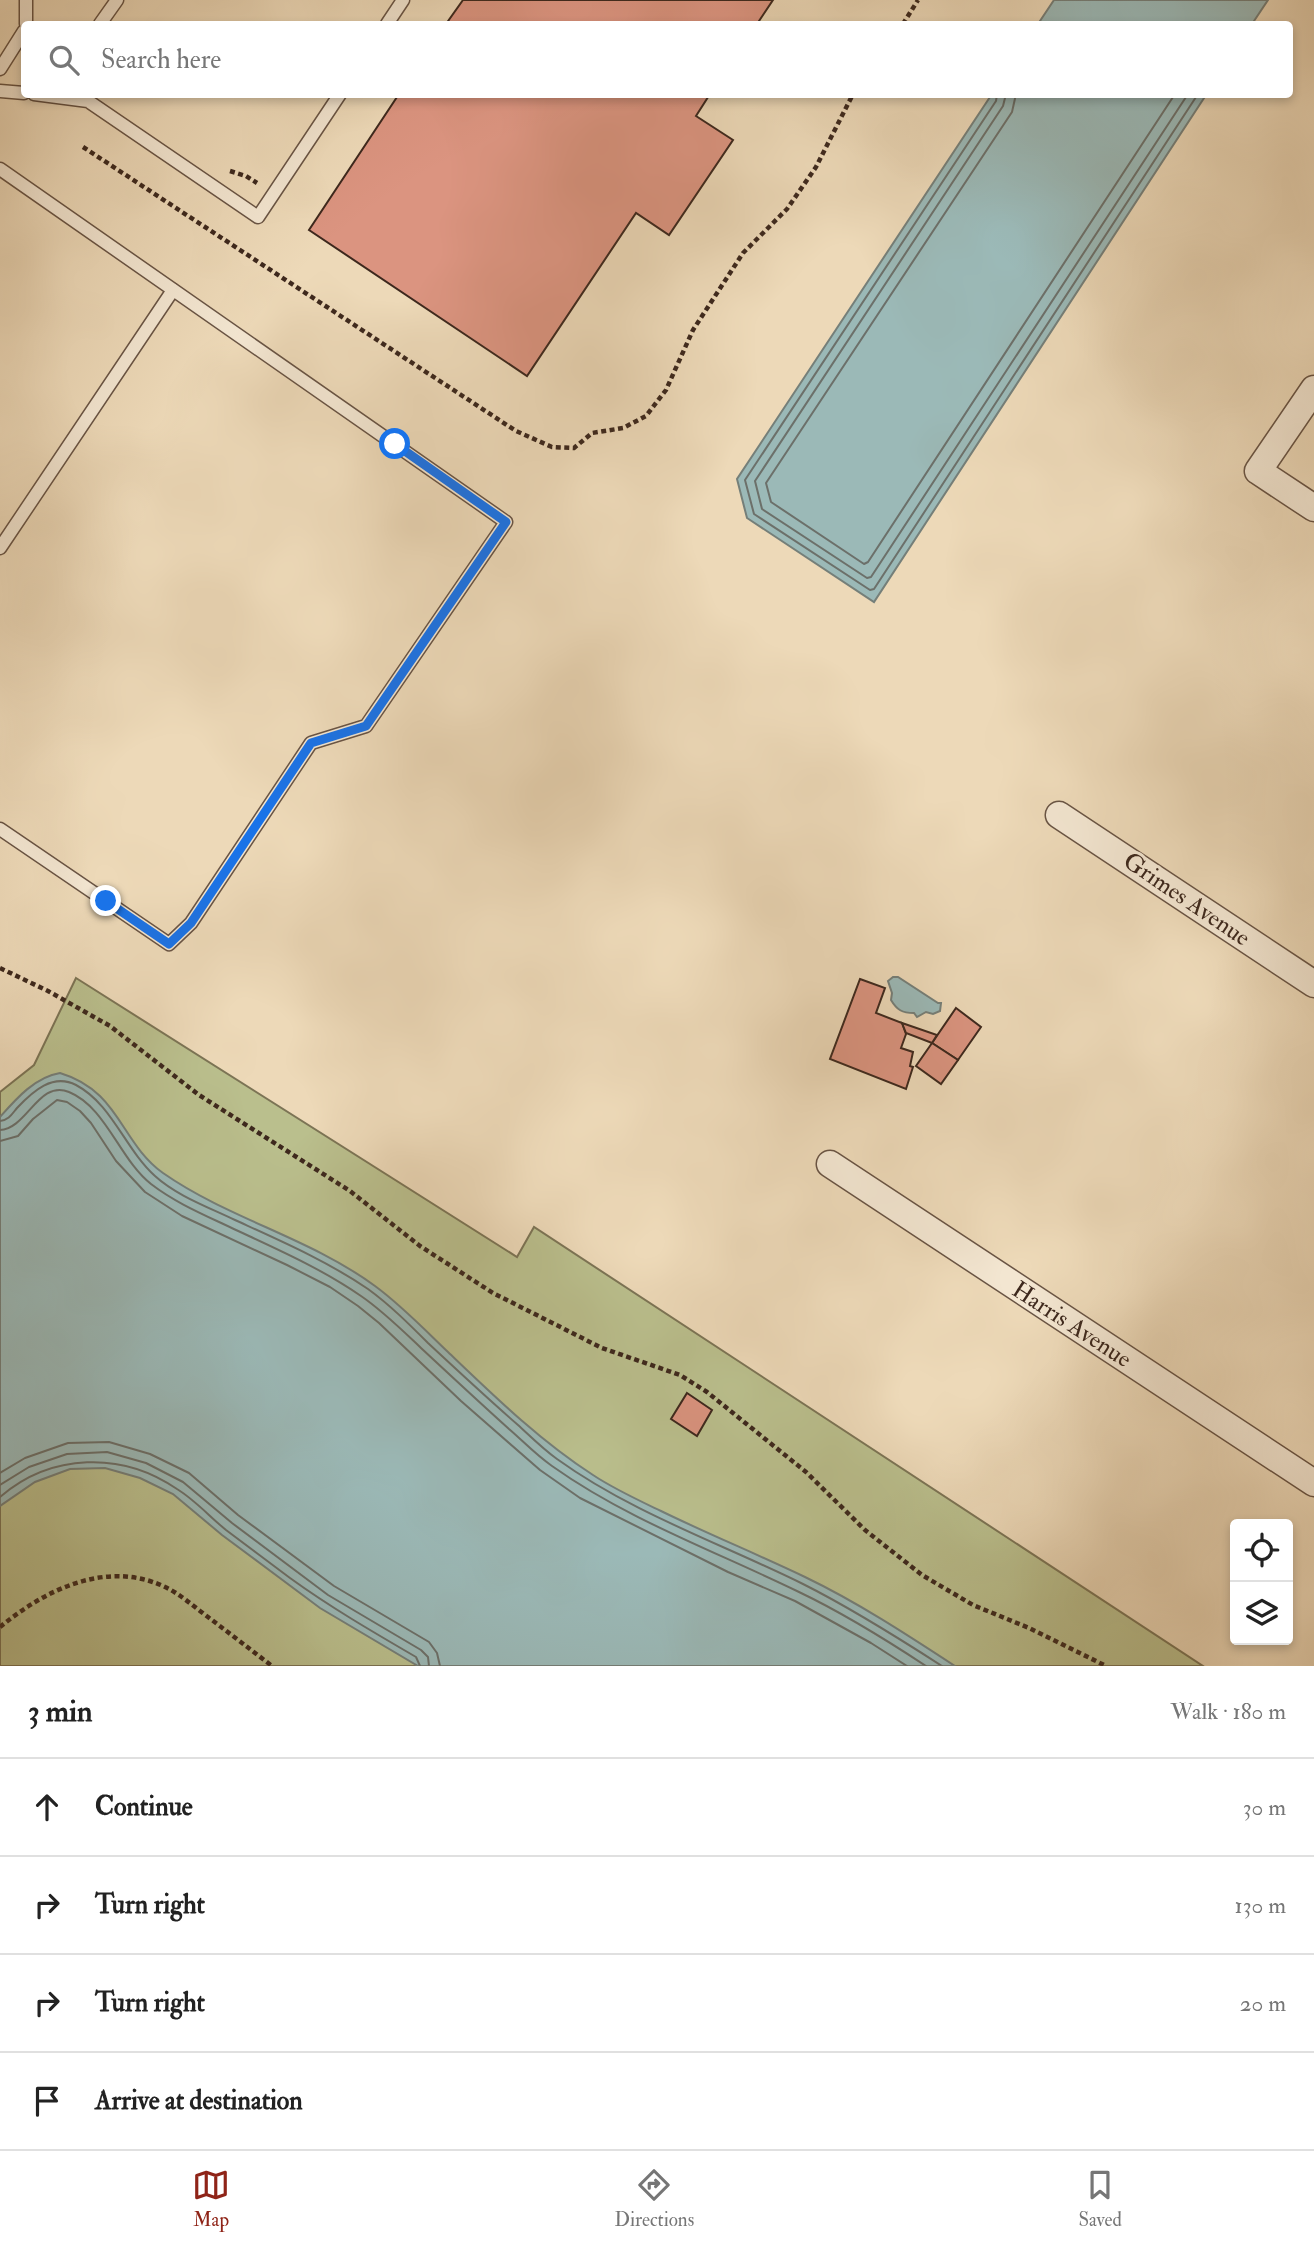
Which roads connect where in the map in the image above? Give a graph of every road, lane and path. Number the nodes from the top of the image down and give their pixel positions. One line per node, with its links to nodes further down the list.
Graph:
1 (26, 0): 5 (lane)
2 (117, 0): 6 (lane)
3 (403, 0): 7 (lane)
4 (918, 0): 8 (path)
5 (26, 21)
6 (102, 21)
7 (389, 21)
8 (905, 21)
9 (21, 36): 10 (lane)
10 (0, 69)
11 (0, 91): 12 (lane)
12 (21, 93)
13 (65, 98): 14 (lane)
14 (337, 98)
15 (851, 98): 16 (path)
16 (83, 147)
17 (0, 169): 18 (lane)
18 (173, 290): 21 (lane); 23 (lane)
19 (1314, 389): 20 (street)
20 (1314, 508)
21 (0, 548)
22 (1059, 815): 25 (street, Grimes Avenue)
23 (0, 829)
24 (0, 968): 30 (path)
25 (1314, 984)
26 (831, 1164): 27 (street, Harris Avenue)
27 (1314, 1483)
28 (0, 1628): 29 (path)
29 (272, 1666)
30 (1105, 1666)

